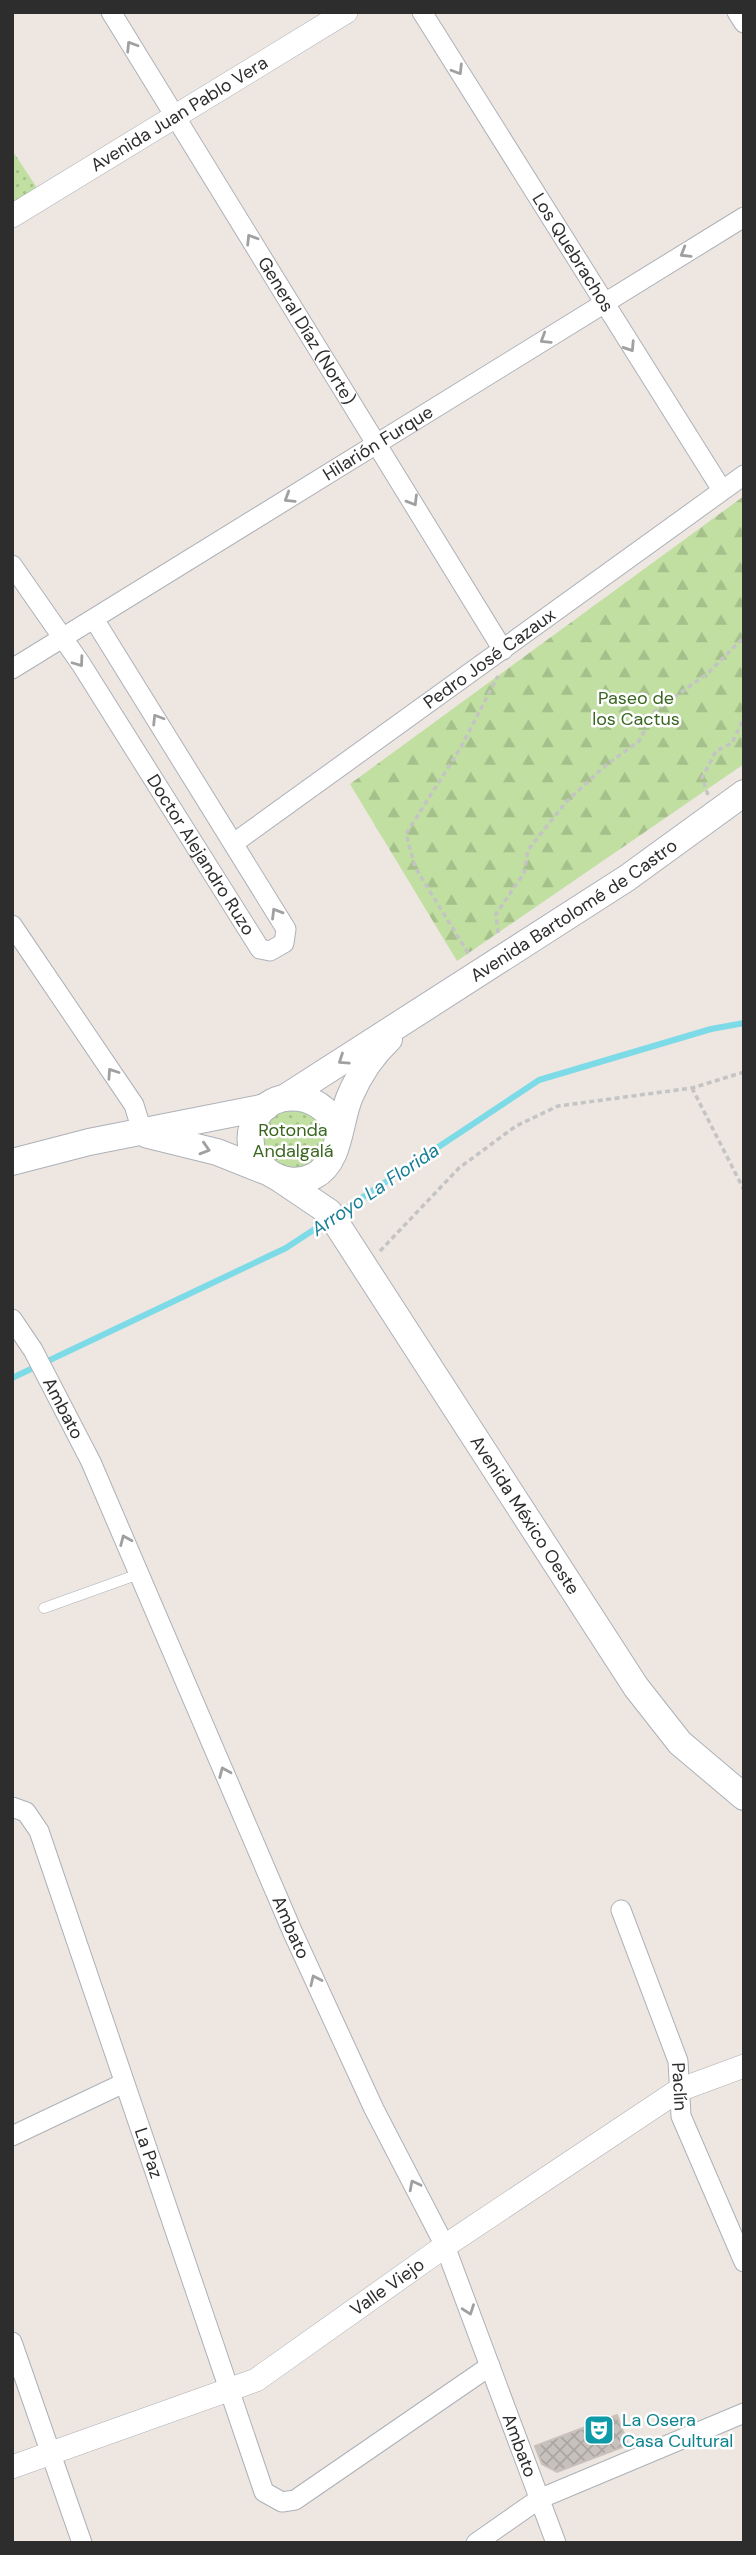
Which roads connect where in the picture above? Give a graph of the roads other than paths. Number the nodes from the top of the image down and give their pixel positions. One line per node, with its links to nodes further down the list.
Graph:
1 (111, 12): 6 (street, General Díaz (Norte), one-way to 1)
2 (346, 12): 6 (street, Avenida Juan Pablo Vera)
3 (422, 12): 9 (street, Los Quebrachos, one-way to 9)
4 (737, 12): 5 (street)
5 (744, 23)
6 (174, 115): 7 (street, Avenida Juan Pablo Vera); 10 (street, General Díaz (Norte), one-way to 6)
7 (12, 216)
8 (744, 217): 9 (street, Hilarión Furque, one-way to 9)
9 (603, 303): 10 (street, Hilarión Furque, one-way to 10); 12 (street, Los Quebrachos, one-way to 12)
10 (377, 443): 14 (street, Hilarión Furque, one-way to 14); 16 (street, General Díaz (Norte), one-way to 16)
11 (744, 475): 12 (street, Pedro José Cazaux)
12 (722, 490): 16 (street, Pedro José Cazaux)
13 (12, 565): 15 (street, Doctor Alejandro Ruzo)
14 (94, 620): 15 (street, Hilarión Furque); 19 (street, Doctor Alejandro Ruzo, one-way to 14)
15 (62, 639): 17 (street, Hilarión Furque); 19 (street, Doctor Alejandro Ruzo, one-way to 19)
16 (503, 650): 19 (street, Pedro José Cazaux)
17 (12, 669)
18 (744, 793): 21 (main road, Avenida Bartolomé de Castro)
19 (234, 843)
20 (12, 925): 23 (street, one-way to 20)
21 (402, 1025): 22 (main road, Avenida Bartolomé de Castro, one-way to 22); 24 (main road, Avenida Bartolomé de Castro)
22 (276, 1102): 23 (main road, Avenida Bartolomé de Castro); 24 (main road); 26 (main road)
23 (143, 1134): 25 (main road, Avenida Bartolomé de Castro); 26 (main road, Avenida Bartolomé de Castro, one-way to 26)
24 (336, 1143): 26 (main road); 27 (main road)
25 (12, 1162)
26 (272, 1175): 27 (main road, Avenida México Oeste)
27 (329, 1212): 31 (main road, Avenida México Oeste)
28 (12, 1319): 29 (street, Ambato, one-way to 28)
29 (139, 1574): 30 (lane); 38 (street, Ambato, one-way to 29)
30 (44, 1608)
31 (744, 1797)
32 (12, 1807): 35 (street, La Paz)
33 (621, 1910): 36 (street, Paclín)
34 (744, 2066): 36 (street, Valle Viejo)
35 (124, 2083): 37 (street); 42 (street, La Paz)
36 (679, 2090): 38 (street, Valle Viejo); 39 (street, Paclín)
37 (12, 2136)
38 (445, 2246): 41 (street, Ambato, one-way to 41); 42 (street, Valle Viejo)
39 (744, 2262)
40 (12, 2342): 44 (street)
41 (490, 2366): 42 (street, La Paz); 46 (street, Ambato)
42 (230, 2391): 44 (street, Valle Viejo)
43 (744, 2413): 46 (street)
44 (50, 2454): 45 (street, Valle Viejo); 47 (street)
45 (12, 2467)
46 (539, 2499): 48 (street); 49 (street, Ambato)
47 (82, 2543)
48 (476, 2543)
49 (556, 2543)

